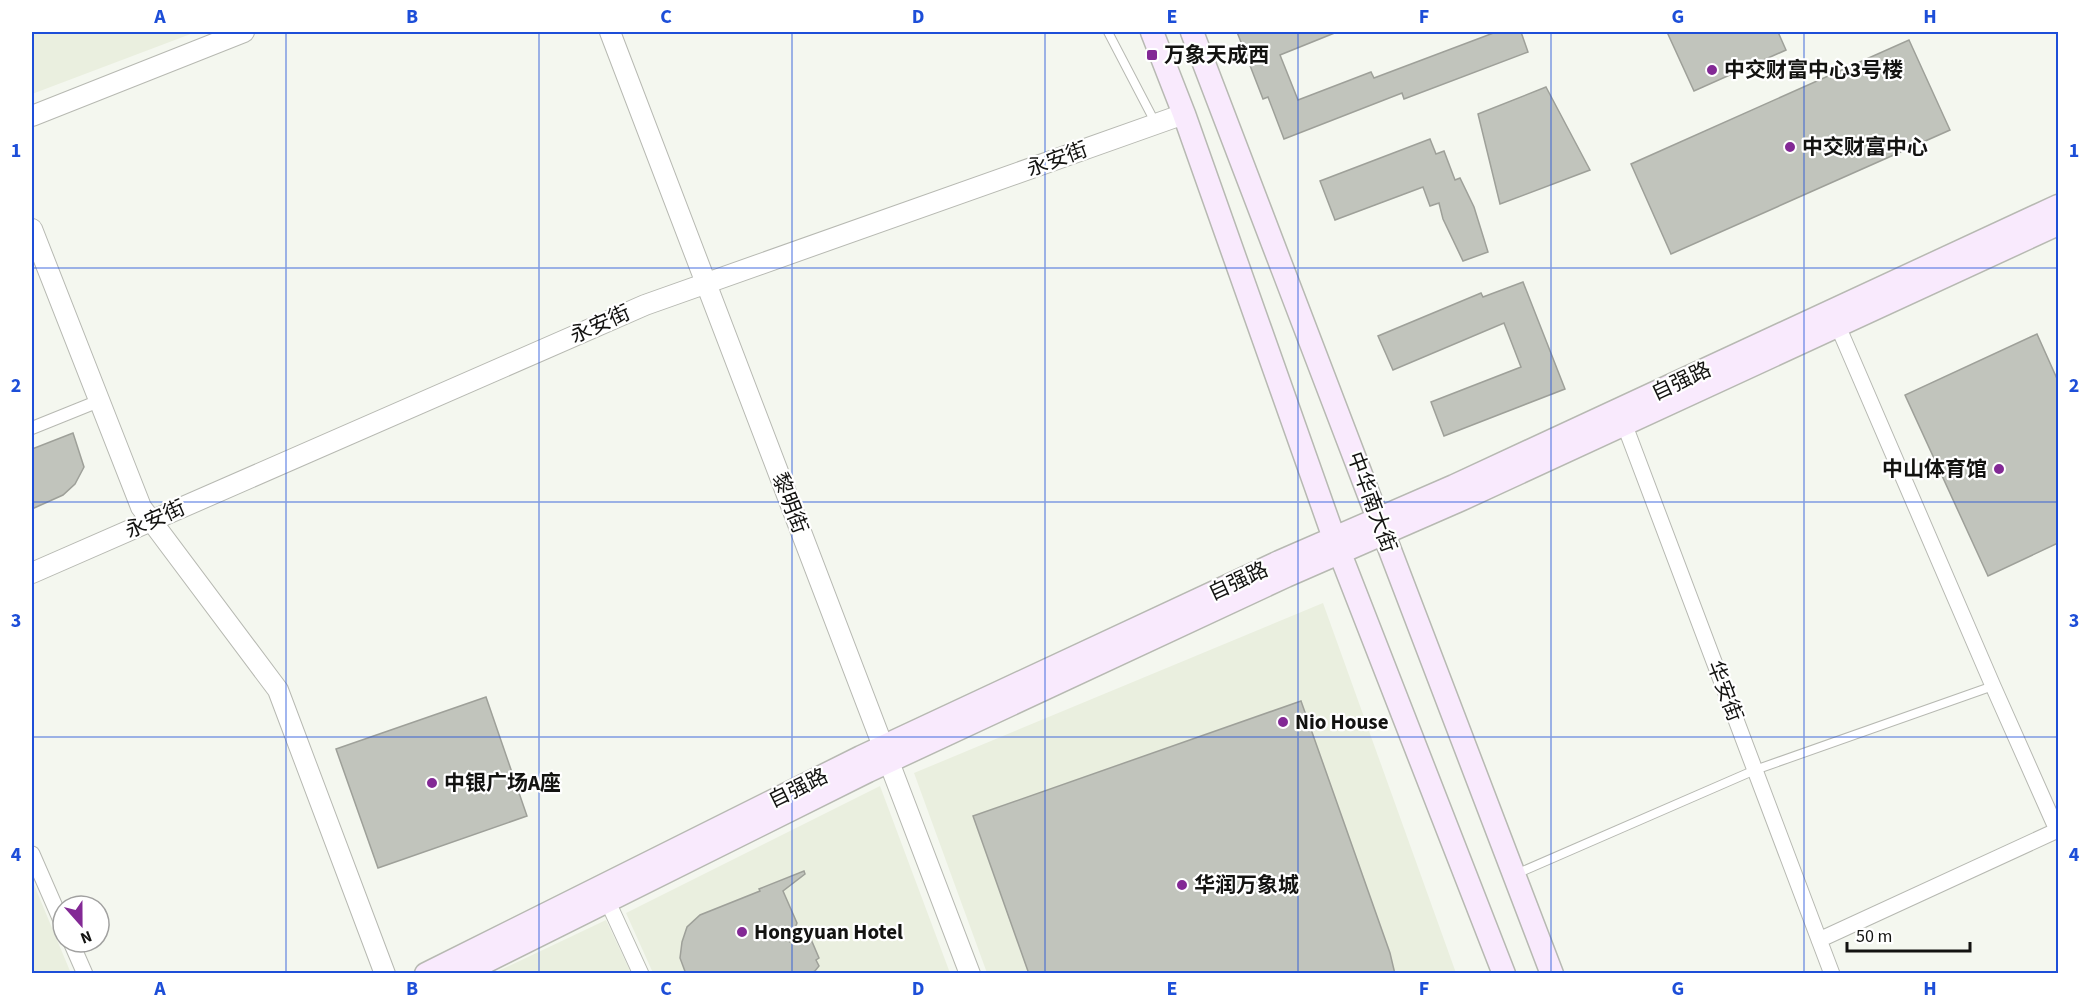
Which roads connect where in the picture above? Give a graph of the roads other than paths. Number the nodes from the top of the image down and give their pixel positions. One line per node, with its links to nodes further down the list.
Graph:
1 (244, 32): 7 (street)
2 (610, 32): 12 (street, 黎明街)
3 (1108, 32): 8 (lane)
4 (1152, 32): 6 (main road)
5 (1192, 32): 18 (main road, 中华南大街)
6 (1184, 114): 8 (street, 永安街); 19 (main road)
7 (32, 116)
8 (1156, 124): 12 (street, 永安街)
9 (2058, 206): 13 (main road, 自强路)
10 (2058, 224): 13 (main road, 自强路)
11 (32, 229): 14 (street)
12 (706, 283): 17 (street, 永安街); 22 (street, 黎明街)
13 (1835, 318): 15 (main road, 自强路); 21 (street)
14 (99, 401): 16 (street); 17 (street)
15 (1622, 417): 18 (main road, 自强路); 23 (street, 华安街)
16 (32, 428)
17 (151, 520): 20 (street, 永安街); 32 (street)
18 (1382, 526): 19 (main road, 自强路); 26 (main road, 中华南大街)
19 (1337, 545): 22 (main road, 自强路); 37 (main road)
20 (32, 573)
21 (1993, 686): 23 (lane); 24 (street)
22 (886, 754): 28 (main road, 自强路); 33 (main road, 自强路); 36 (street, 黎明街)
23 (1755, 770): 26 (lane); 29 (street, 华安街)
24 (2058, 830): 29 (street)
25 (32, 854): 27 (street)
26 (1515, 875): 38 (main road, 中华南大街)
27 (51, 898)
28 (607, 900): 34 (main road, 自强路); 35 (street)
29 (1819, 940): 39 (street, 华安街)
30 (76, 954): 31 (street)
31 (85, 974)
32 (385, 974)
33 (426, 974)
34 (461, 974)
35 (641, 974)
36 (970, 974)
37 (1504, 974)
38 (1552, 974)
39 (1832, 974)

